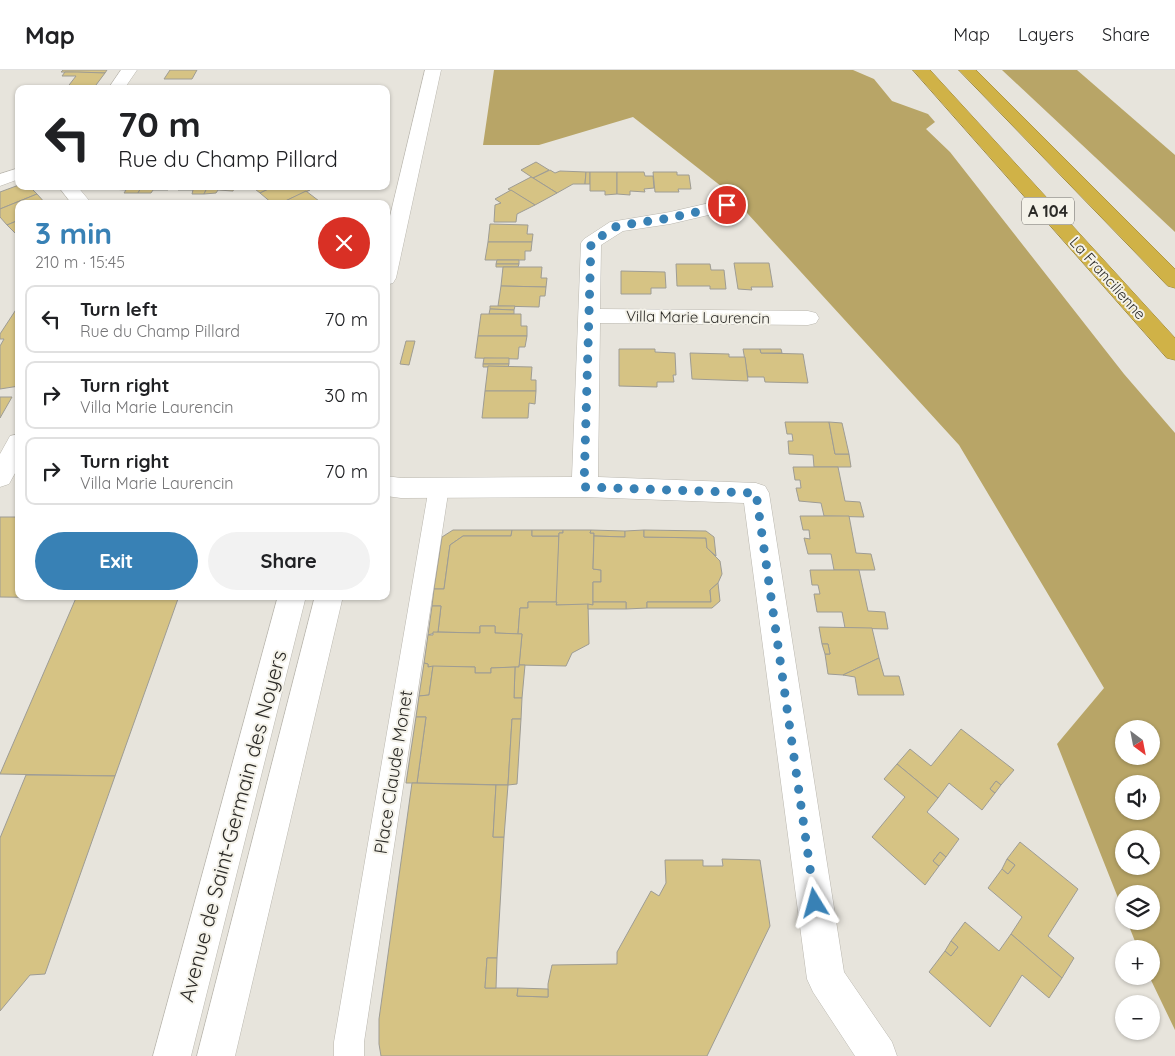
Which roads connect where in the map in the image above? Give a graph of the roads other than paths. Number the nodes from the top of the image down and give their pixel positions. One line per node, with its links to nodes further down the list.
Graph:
1 (129, 70): 5 (street)
2 (434, 70): 11 (street)
3 (921, 70): 15 (highway, La Francilienne / A 104)
4 (967, 70): 12 (highway, A 104)
5 (119, 85)
6 (15, 174): 7 (street)
7 (0, 180)
8 (71, 190): 9 (street)
9 (79, 200)
10 (727, 205): 13 (street)
11 (390, 261)
12 (1175, 281)
13 (588, 316): 14 (street, Villa Marie Laurencin); 21 (street)
14 (808, 318)
15 (1175, 352)
16 (15, 450): 17 (street)
17 (0, 478): 18 (street)
18 (15, 480)
19 (390, 487): 20 (street)
20 (439, 487): 21 (street); 26 (lane, Place Claude Monet)
21 (584, 487): 27 (street)
22 (291, 600): 24 (street, Avenue de Saint-Germain des Noyers)
23 (328, 600): 25 (street, Avenue de Saint-Germain des Noyers)
24 (172, 1056)
25 (216, 1056)
26 (349, 1056)
27 (878, 1056)

